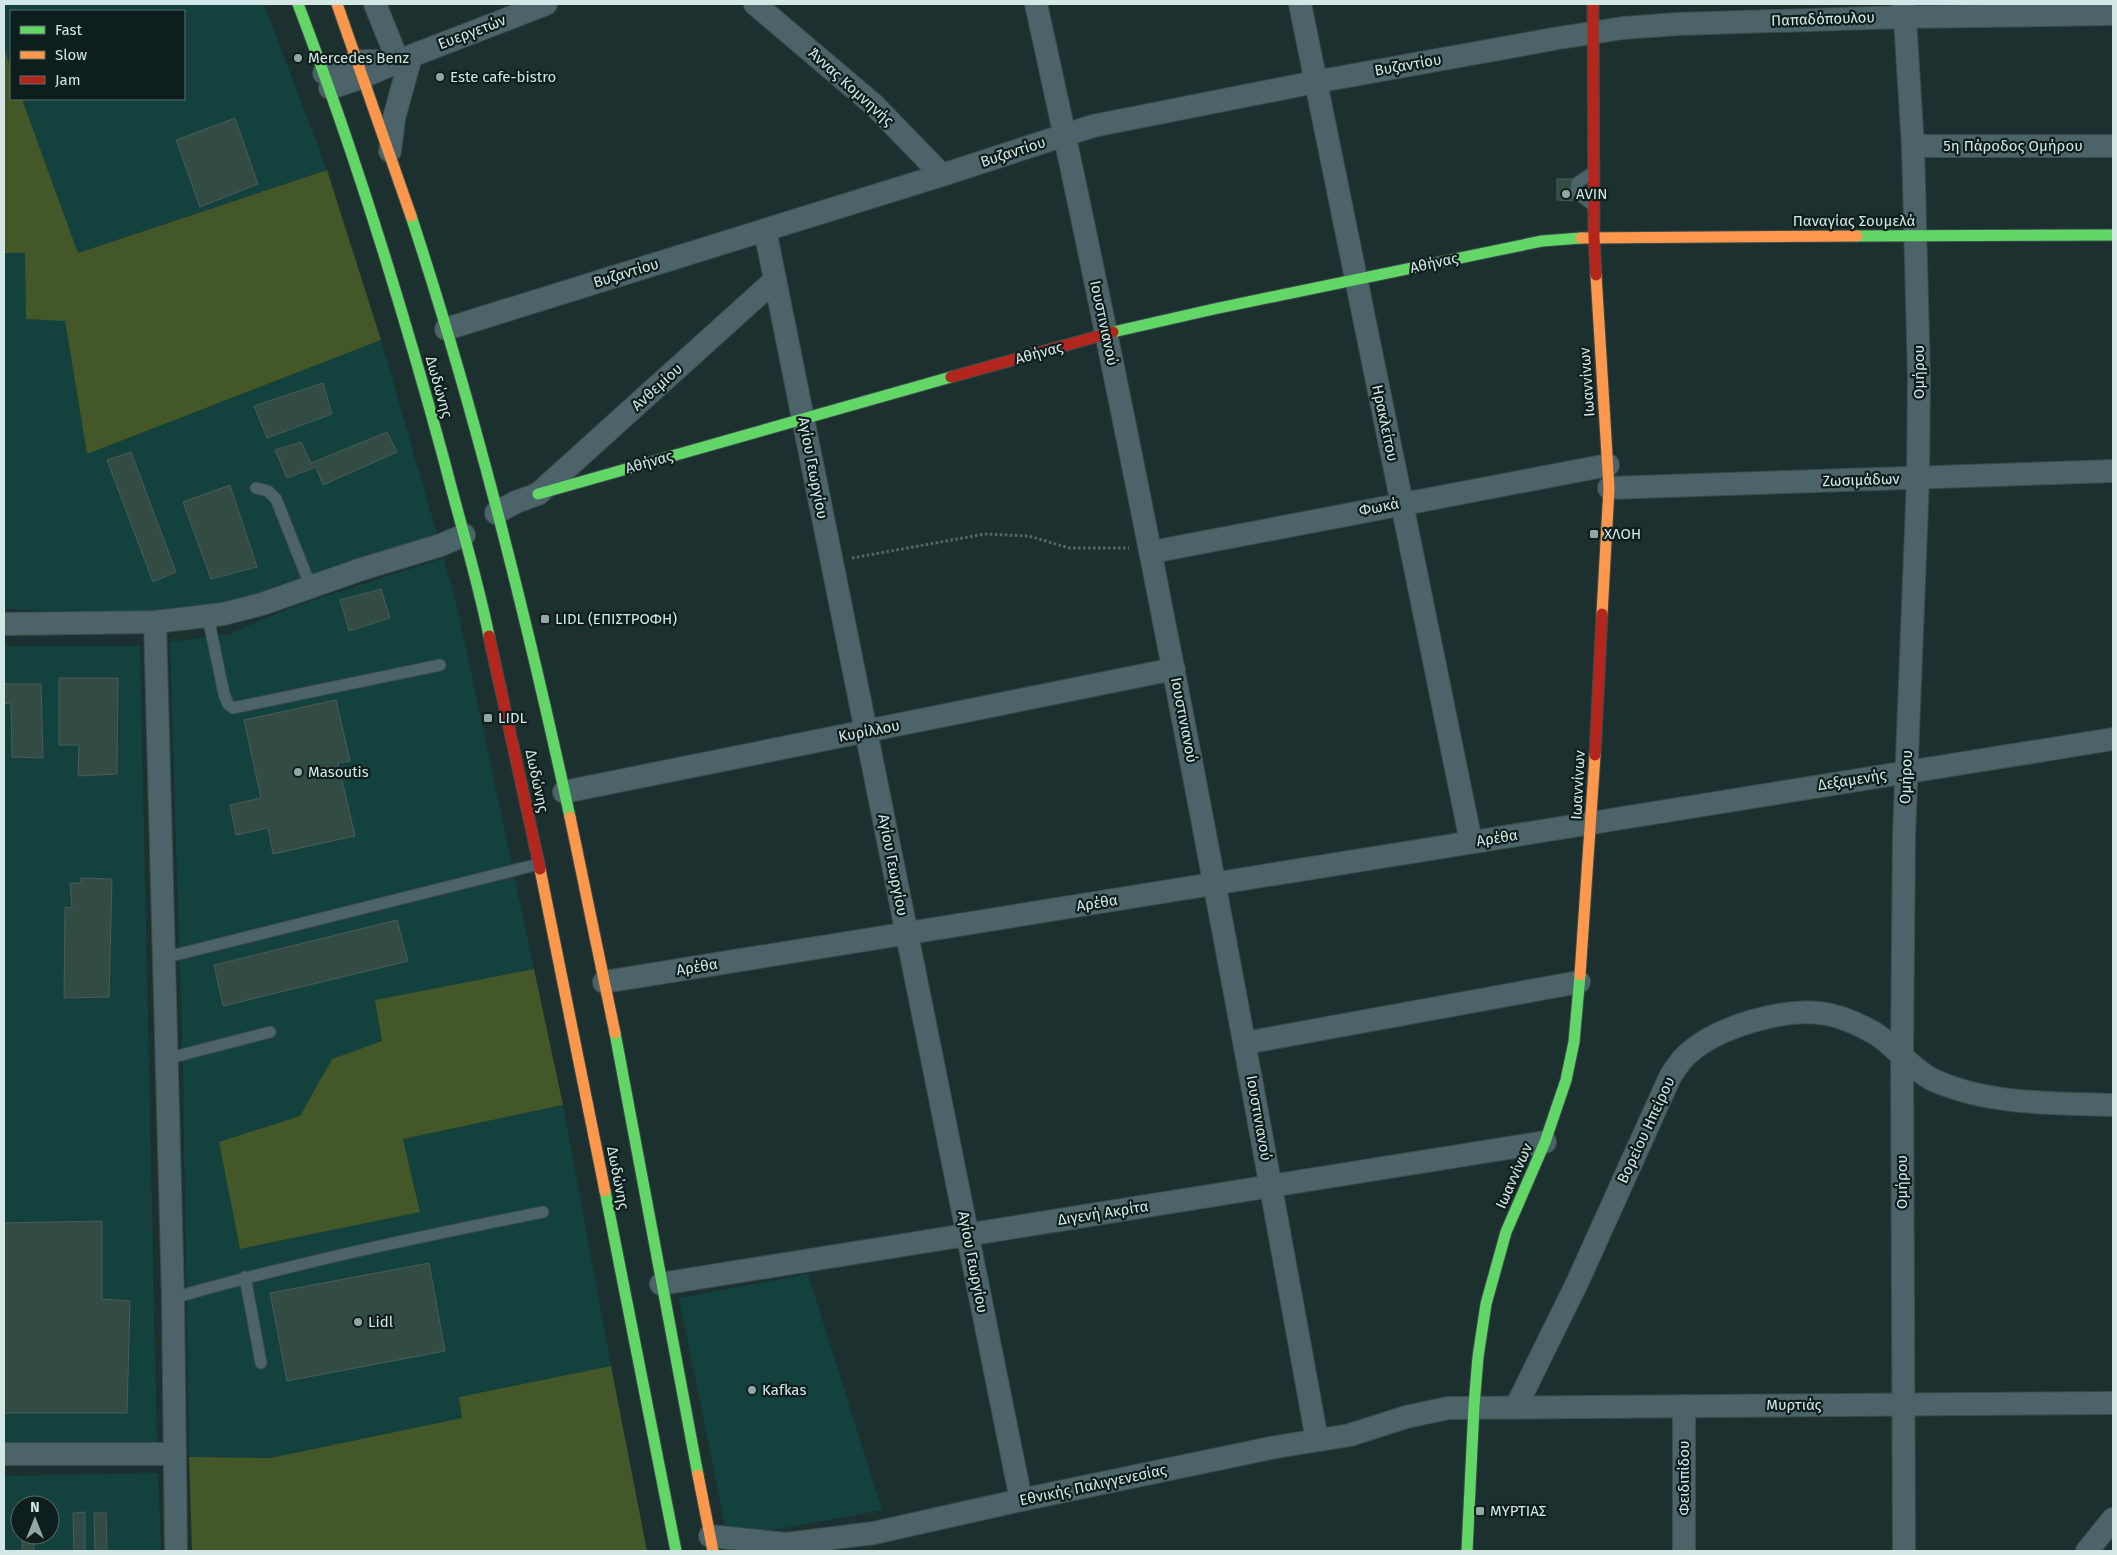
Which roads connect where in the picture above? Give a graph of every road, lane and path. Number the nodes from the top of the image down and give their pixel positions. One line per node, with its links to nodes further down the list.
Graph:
1 (298, 4): 14 (main road, Δωδώνης)
2 (337, 4): 13 (main road, Δωδώνης)
3 (375, 4): 12 (street)
4 (546, 4): 12 (street, Ευεργετών)
5 (755, 4): 21 (street, Άννας Κομνηνής)
6 (1036, 4): 16 (street, Ιουστινιανού)
7 (1300, 4): 15 (street, Ηρακλείτου)
8 (1593, 4): 11 (main road, Ιωαννίνων)
9 (1904, 10): 10 (street, Παπαδόπουλου); 11 (street, Παπαδόπουλου); 17 (street, Ομήρου)
10 (2113, 14)
11 (1593, 32): 15 (street, Βυζαντίου); 20 (main road, Ιωαννίνων)
12 (404, 58): 13 (street, Ευεργετών); 19 (street)
13 (360, 69): 14 (street, Ευεργετών); 19 (main road, Δωδώνης)
14 (327, 80): 40 (main road, Δωδώνης)
15 (1315, 82): 16 (street, Βυζαντίου); 28 (street, Ηρακλείτου)
16 (1065, 135): 21 (street, Βυζαντίου); 30 (street, Ιουστινιανού)
17 (1913, 146): 18 (street, 5η Πάροδος Ομήρου); 25 (street, Ομήρου)
18 (2113, 146)
19 (390, 155): 29 (main road, Δωδώνης)
20 (1593, 172): 22 (main road, Ιωαννίνων); 22 (lane)
21 (942, 175): 23 (street, Βυζαντίου)
22 (1593, 206): 26 (main road, Ιωαννίνων)
23 (765, 230): 27 (street, Αγίου Γεωργίου); 29 (street, Βυζαντίου)
24 (2113, 235): 25 (main road, Παναγίας Σουμελά)
25 (1915, 236): 26 (main road, Παναγίας Σουμελά); 34 (street, Ομήρου)
26 (1594, 237): 28 (main road, Αθήνας); 32 (main road, Ιωαννίνων)
27 (775, 280): 31 (street, Αγίου Γεωργίου); 37 (street, Ανθεμίου)
28 (1355, 280): 30 (main road, Αθήνας); 38 (street, Ηρακλείτου)
29 (446, 329): 39 (main road, Δωδώνης)
30 (1106, 334): 31 (main road, Αθήνας); 41 (street, Ιουστινιανού)
31 (803, 418): 37 (main road, Αθήνας); 42 (street, Αγίου Γεωργίου)
32 (1608, 465): 36 (main road, Ιωαννίνων); 38 (street, Φωκά)
33 (2113, 471): 34 (street, Ζωσιμάδων)
34 (1918, 478): 36 (street, Ζωσιμάδων); 51 (street, Ομήρου)
35 (256, 488): 43 (lane)
36 (1609, 488): 53 (main road, Ιωαννίνων)
37 (538, 494): 39 (street, Αθήνας)
38 (1401, 503): 41 (street, Φωκά); 54 (street, Ηρακλείτου)
39 (496, 513): 52 (main road, Δωδώνης)
40 (464, 535): 43 (street); 55 (main road, Δωδώνης)
41 (1152, 552): 42 (path); 48 (street, Ιουστινιανού)
42 (832, 562): 49 (street, Αγίου Γεωργίου)
43 (311, 587): 44 (street)
44 (208, 617): 45 (street); 47 (lane)
45 (155, 622): 46 (street); 58 (street)
46 (4, 624)
47 (440, 665)
48 (1174, 669): 49 (street, Κυρίλλου); 56 (street, Ιουστινιανού)
49 (866, 732): 52 (street, Κυρίλλου); 57 (street, Αγίου Γεωργίου)
50 (2113, 739): 51 (street, Δεξαμενής)
51 (1906, 771): 53 (street, Δεξαμενής); 63 (street, Ομήρου)
52 (564, 792): 59 (main road, Δωδώνης)
53 (1590, 823): 54 (street, Αρέθα); 60 (main road, Ιωαννίνων)
54 (1471, 842): 56 (street, Αρέθα)
55 (540, 864): 58 (lane); 86 (main road, Δωδώνης)
56 (1216, 884): 57 (street, Αρέθα); 62 (street, Ιουστινιανού)
57 (906, 933): 59 (street, Αρέθα); 69 (street, Αγίου Γεωργίου)
58 (163, 958): 64 (street)
59 (604, 982): 71 (main road, Δωδώνης)
60 (1579, 982): 62 (street); 66 (main road, Ιωαννίνων)
61 (270, 1032): 64 (lane)
62 (1245, 1044): 67 (street, Ιουστινιανού)
63 (1902, 1054): 65 (street, Βορείου Ηπείρου); 75 (street, Ομήρου); 78 (street, Βορείου Ηπείρου)
64 (166, 1059): 72 (street)
65 (2113, 1105)
66 (1545, 1142): 67 (street, Διγενή Ακρίτα); 76 (main road, Ιωαννίνων)
67 (1271, 1186): 69 (street, Διγενή Ακρίτα); 79 (street, Ιουστινιανού)
68 (543, 1212): 70 (lane)
69 (967, 1235): 71 (street, Διγενή Ακρίτα); 82 (street, Αγίου Γεωργίου)
70 (245, 1277): 72 (lane); 73 (lane)
71 (661, 1284): 84 (main road, Δωδώνης)
72 (173, 1298): 81 (street)
73 (261, 1363)
74 (2113, 1403): 75 (street, Μυρτιάς)
75 (1903, 1404): 77 (street, Μυρτιάς); 89 (street, Ομήρου)
76 (1474, 1406): 78 (street, Μυρτιάς); 79 (street, Εθνικής Παλιγγενεσίας); 87 (main road, Ιωαννίνων)
77 (1684, 1406): 78 (street, Μυρτιάς); 88 (street, Φειδιπίδου)
78 (1516, 1407)
79 (1317, 1440): 82 (street, Εθνικής Παλιγγενεσίας)
80 (4, 1454): 81 (street)
81 (174, 1454): 85 (street)
82 (1020, 1500): 84 (street, Εθνικής Παλιγγενεσίας)
83 (2113, 1519): 90 (street)
84 (712, 1544)
85 (176, 1551)
86 (676, 1551)
87 (1467, 1551)
88 (1684, 1551)
89 (1904, 1551)
90 (2087, 1551)

